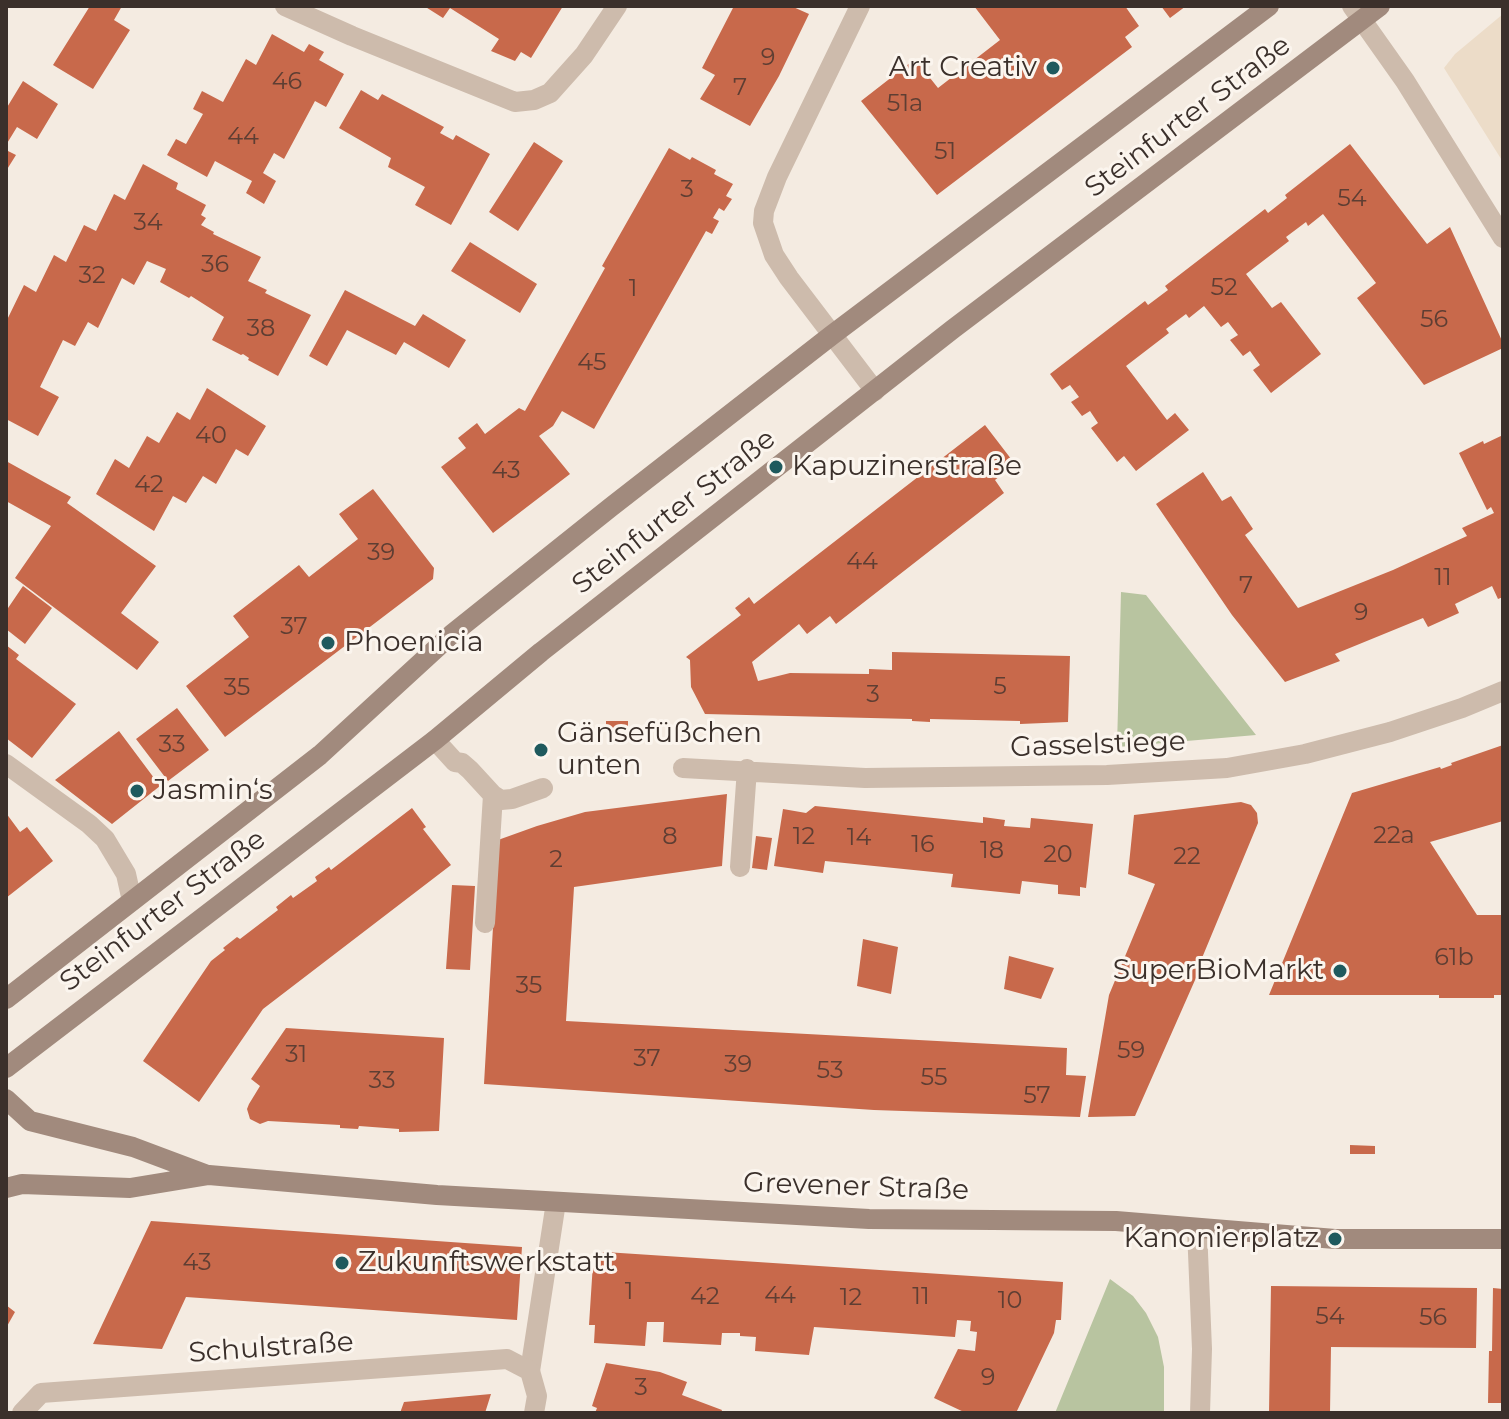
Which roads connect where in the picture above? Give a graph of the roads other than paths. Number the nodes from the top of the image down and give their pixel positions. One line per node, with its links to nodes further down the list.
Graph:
1 (285, 6): 2 (street)
2 (617, 6)
3 (860, 6): 8 (street)
4 (1269, 6): 8 (main road, Steinfurter Straße)
5 (1380, 6): 6 (main road, Steinfurter Straße)
6 (1357, 13): 7 (street); 9 (main road, Steinfurter Straße)
7 (1503, 238)
8 (832, 335): 9 (street); 18 (main road, Steinfurter Straße)
9 (875, 391): 11 (main road, Steinfurter Straße)
10 (1503, 691): 14 (street, Gasselstiege)
11 (435, 740): 16 (street); 21 (main road, Steinfurter Straße)
12 (6, 764): 18 (street)
13 (683, 768): 14 (street, Gasselstiege)
14 (747, 769): 17 (street)
15 (543, 788): 16 (street)
16 (493, 795): 19 (street)
17 (740, 867)
18 (132, 901): 20 (main road, Steinfurter Straße)
19 (485, 923)
20 (6, 999)
21 (6, 1068)
22 (6, 1099): 23 (main road, Grevener Straße)
23 (209, 1175): 24 (main road, Grevener Straße); 25 (main road, Grevener Straße)
24 (6, 1188)
25 (556, 1202): 26 (main road, Grevener Straße); 28 (street)
26 (1197, 1229): 27 (main road, Grevener Straße); 31 (street)
27 (1503, 1239)
28 (530, 1371): 29 (street, Schulstraße); 30 (street)
29 (22, 1413)
30 (534, 1413)
31 (1200, 1413)

